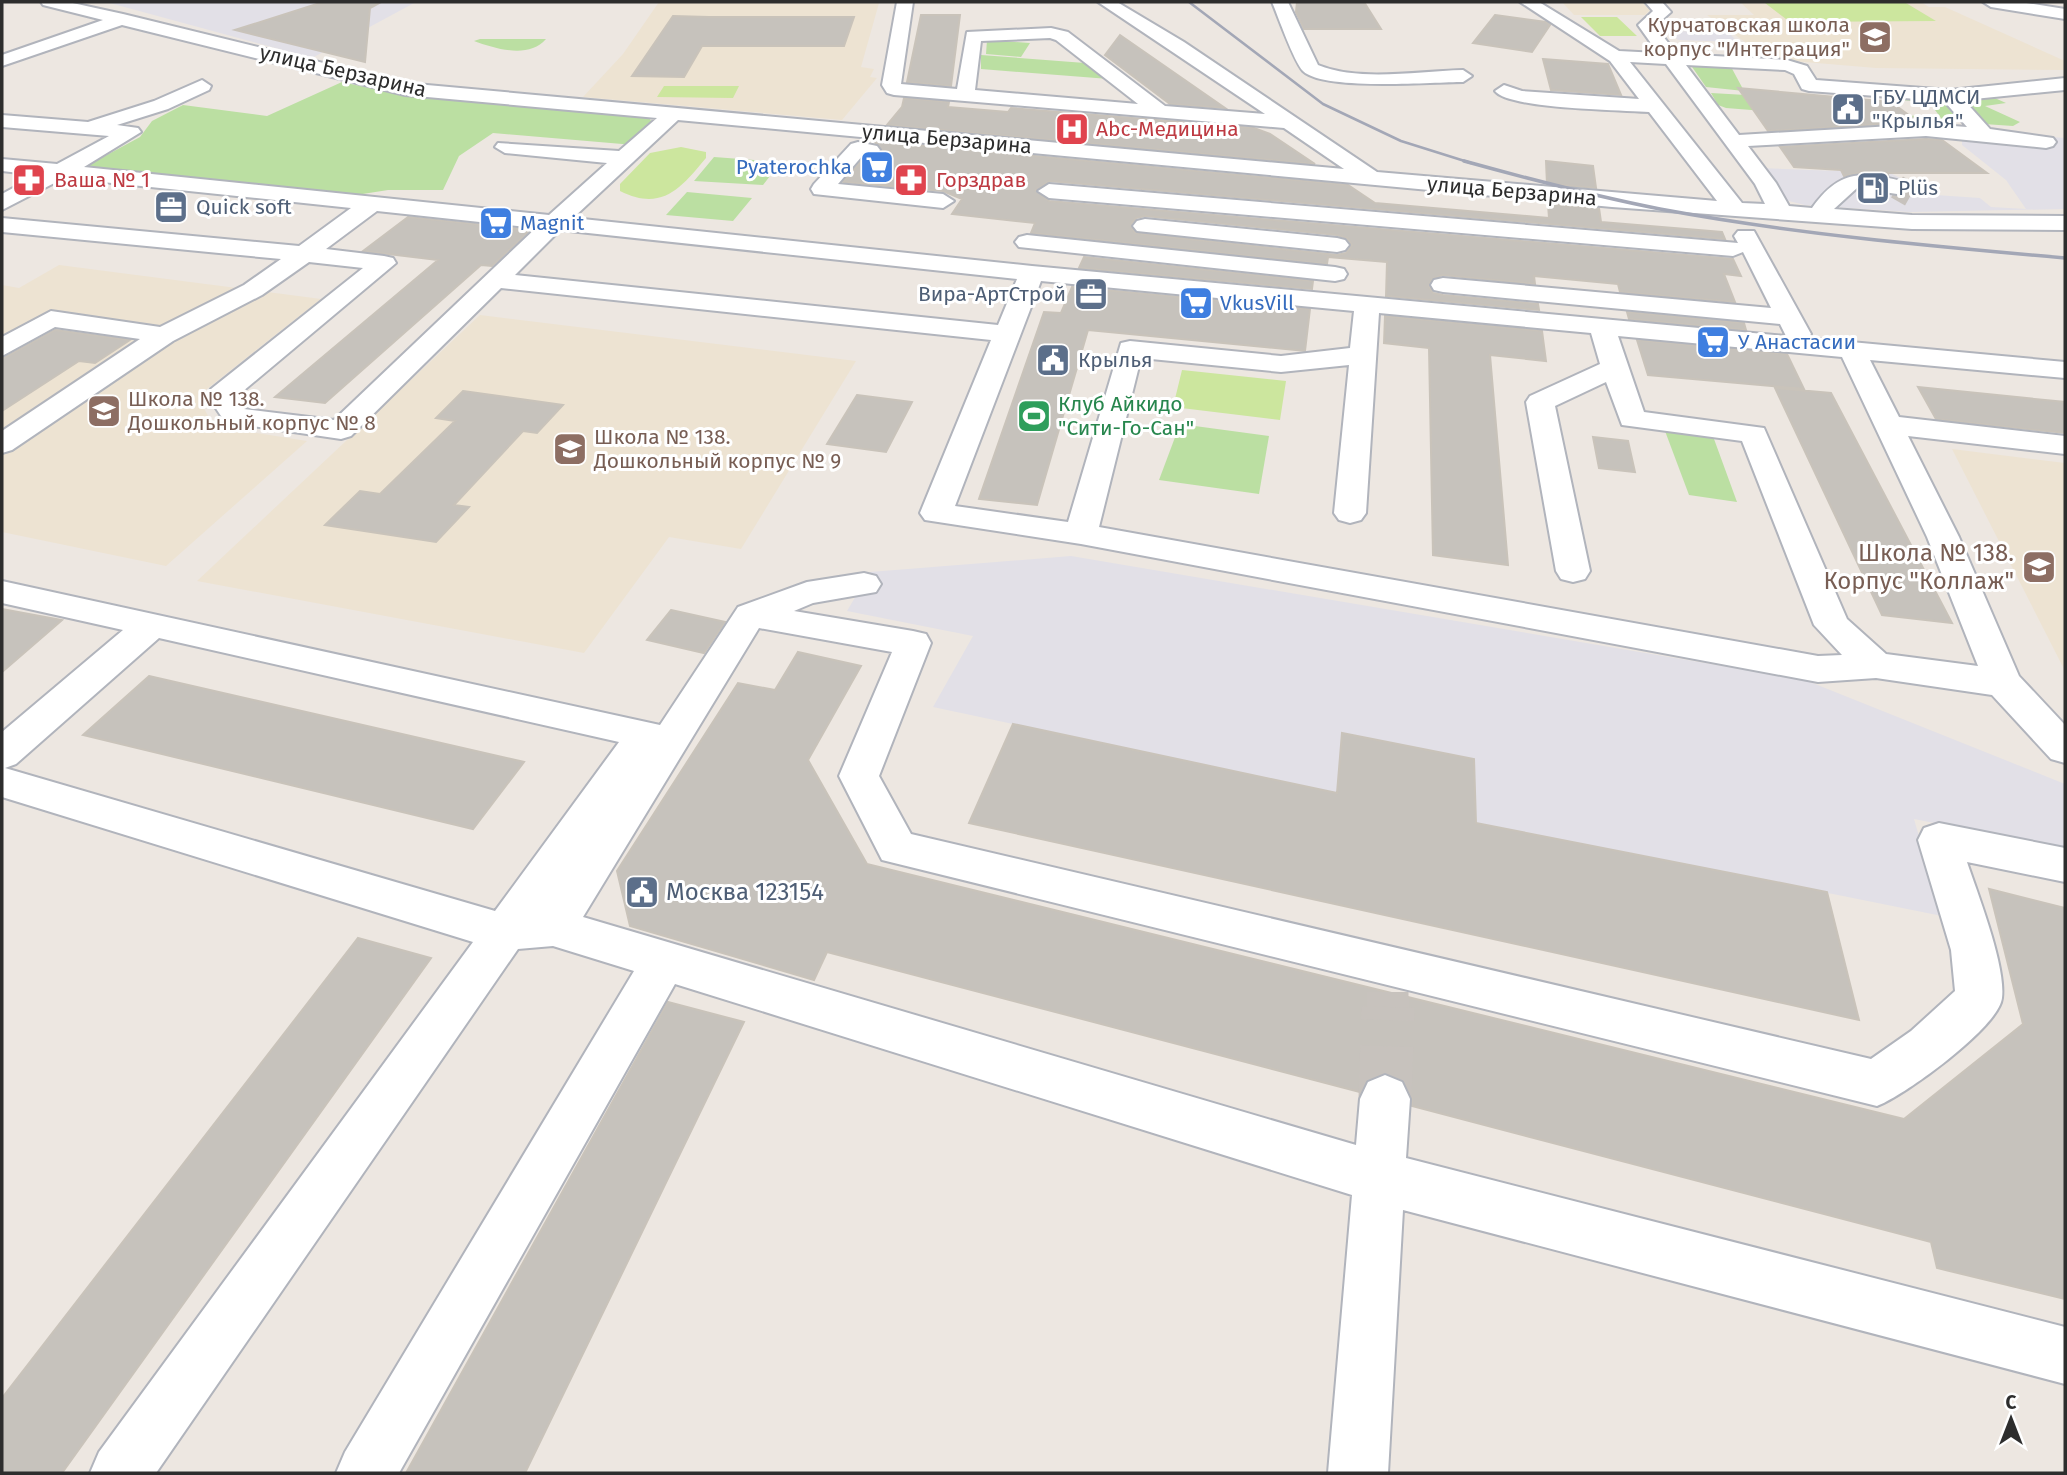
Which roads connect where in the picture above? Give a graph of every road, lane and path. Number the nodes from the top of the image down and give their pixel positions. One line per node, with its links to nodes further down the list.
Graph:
1 (49, 2): 9 (street, улица Берзарина)
2 (905, 2): 17 (street)
3 (1106, 2): 23 (street)
4 (1280, 2): 13 (street)
5 (1528, 2): 10 (street)
6 (1653, 2): 11 (street)
7 (1991, 2): 8 (street)
8 (2065, 14)
9 (123, 19): 12 (street); 21 (street, улица Берзарина)
10 (1614, 56): 11 (street); 19 (street)
11 (1669, 58): 18 (street); 27 (street)
12 (2, 61)
13 (1463, 76)
14 (2065, 84): 18 (street)
15 (202, 86): 24 (street)
16 (1504, 91): 19 (street)
17 (965, 96): 20 (street); 20 (street)
18 (1950, 96): 25 (street)
19 (1651, 106): 43 (street)
20 (1161, 112): 23 (street)
21 (673, 114): 26 (street, улица Берзарина); 30 (street)
22 (2, 121): 24 (street)
23 (1288, 122): 35 (street)
24 (87, 128): 34 (street)
25 (1984, 134): 27 (street); 28 (street)
26 (877, 141): 31 (street); 38 (street, улица Берзарина); 39 (street)
27 (1733, 141): 44 (street)
28 (2046, 142)
29 (505, 147): 30 (street)
30 (624, 158): 46 (street)
31 (1016, 162)
32 (2, 165): 34 (street)
33 (1060, 170): 38 (street)
34 (61, 172): 41 (street); 42 (street)
35 (1371, 178): 38 (street, улица Берзарина); 43 (street, улица Берзарина)
36 (1896, 187): 45 (street)
37 (1049, 191): 38 (street)
38 (1340, 196): 52 (street); 60 (street)
39 (943, 201)
40 (1923, 201): 48 (street)
41 (2, 203)
42 (373, 203): 46 (street); 53 (street)
43 (1735, 209): 44 (street, улица Берзарина)
44 (1781, 213): 45 (street, улица Берзарина)
45 (1818, 216): 48 (street, улица Берзарина)
46 (557, 221): 54 (street); 56 (street)
47 (1119, 223): 52 (street)
48 (1957, 223): 49 (street, улица Берзарина)
49 (2065, 223)
50 (2, 225): 53 (street)
51 (1027, 242): 55 (street)
52 (1337, 245): 55 (street)
53 (304, 254): 56 (street); 63 (street)
54 (1032, 273): 58 (street); 62 (street)
55 (1335, 274): 58 (street)
56 (494, 280): 62 (street)
57 (1423, 283): 60 (street)
58 (1333, 301): 59 (street)
59 (1367, 304): 61 (street); 67 (street)
60 (1789, 317): 64 (street)
61 (1602, 327): 64 (street); 68 (street)
62 (1007, 334): 74 (street)
63 (164, 335): 65 (street); 71 (street)
64 (1804, 345): 66 (street)
65 (2, 348)
66 (1852, 350): 69 (street); 70 (street)
67 (1363, 355): 73 (street); 74 (street)
68 (1616, 367): 75 (street); 80 (street)
69 (2065, 370)
70 (1891, 425): 72 (street); 81 (street)
71 (2, 444)
72 (2065, 445)
73 (1350, 513)
74 (1081, 534): 80 (street)
75 (1573, 570)
76 (864, 584): 78 (street)
77 (2, 592): 79 (street)
78 (750, 615): 85 (street); 86 (street)
79 (153, 624): 83 (street); 87 (street)
80 (1876, 664): 81 (street)
81 (2003, 683): 82 (street)
82 (2065, 750)
83 (2, 754)
84 (2, 782): 87 (street)
85 (2065, 865)
86 (552, 927): 87 (street); 88 (street)
87 (503, 932): 92 (street)
88 (664, 961): 90 (street); 93 (street)
89 (1385, 1099): 90 (street)
90 (1378, 1177): 91 (street); 94 (street)
91 (2065, 1356)
92 (121, 1473)
93 (366, 1473)
94 (1358, 1473)

